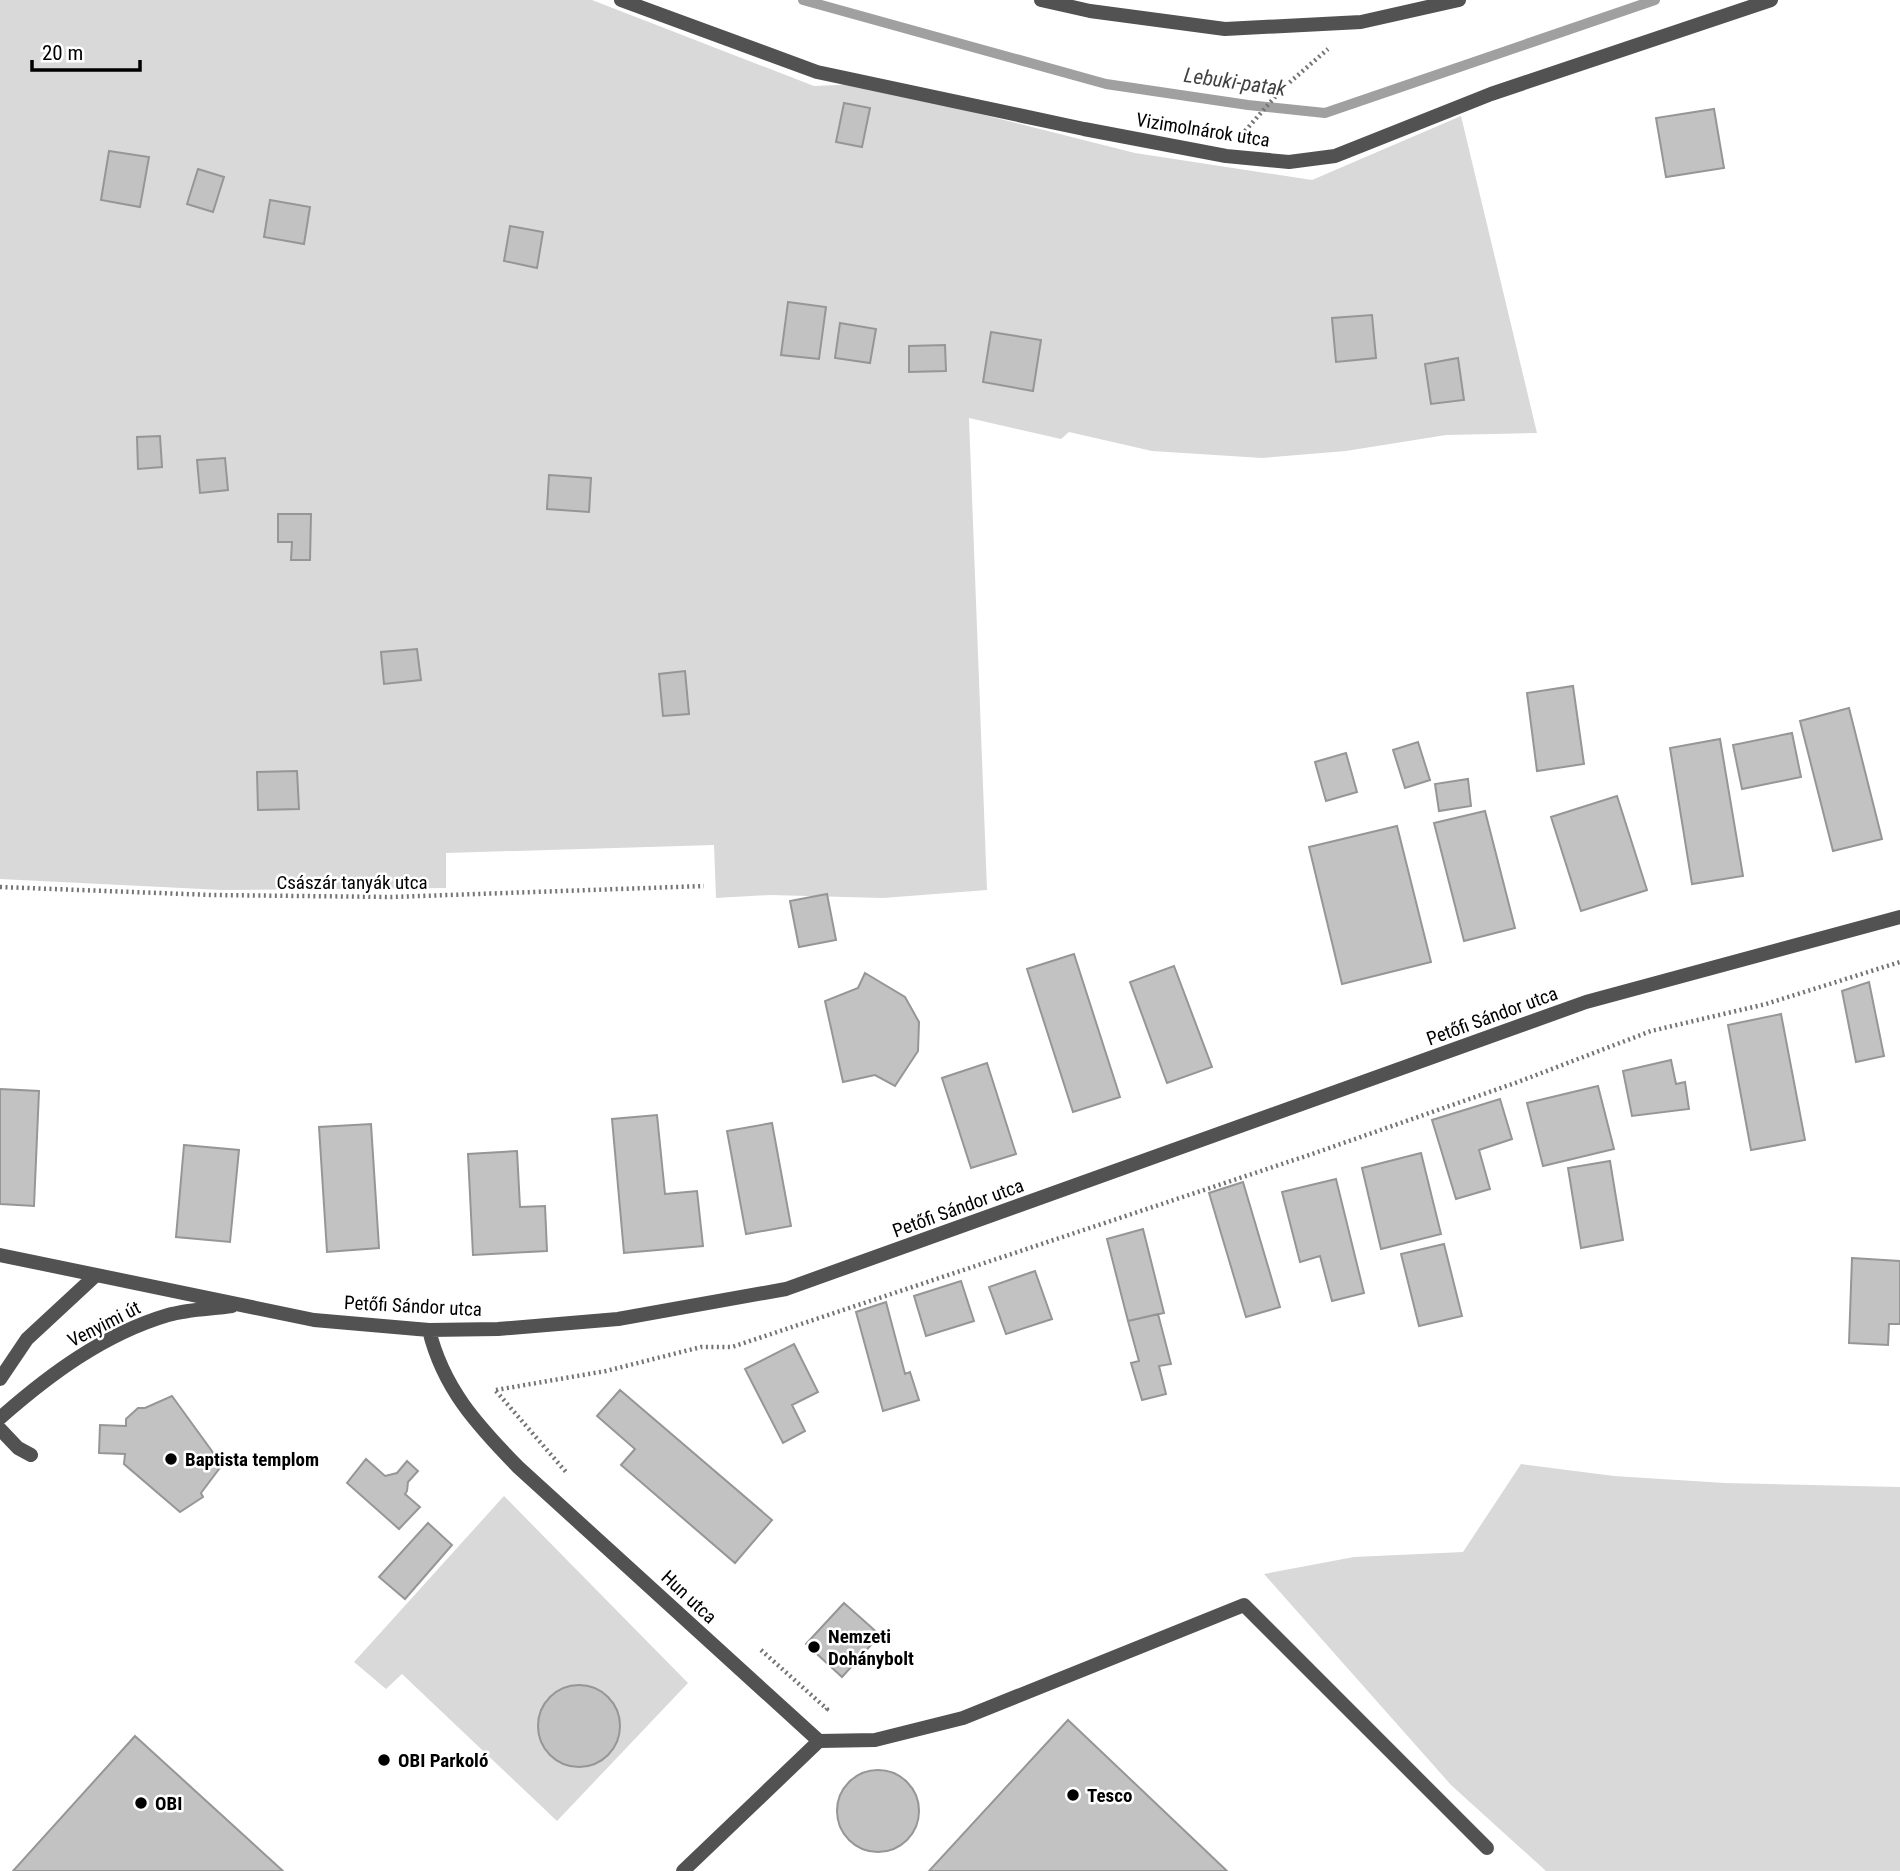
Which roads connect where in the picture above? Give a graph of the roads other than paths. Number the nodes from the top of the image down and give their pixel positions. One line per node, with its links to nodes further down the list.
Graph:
1 (621, 0): 4 (street, Vizimolnárok utca)
2 (1041, 0): 3 (street)
3 (1460, 0)
4 (1771, 0)
5 (1900, 916): 9 (street, Petőfi Sándor utca)
6 (0, 1255): 7 (street, Petőfi Sándor utca)
7 (96, 1275): 8 (street, Petőfi Sándor utca); 10 (street, Venyimi út)
8 (244, 1304): 9 (street, Petőfi Sándor utca); 11 (street, Venyimi út)
9 (429, 1329): 14 (street, Hun utca)
10 (0, 1379)
11 (0, 1418)
12 (0, 1429): 13 (street)
13 (31, 1455)
14 (819, 1741): 15 (street); 16 (street)
15 (1487, 1848)
16 (683, 1871)

